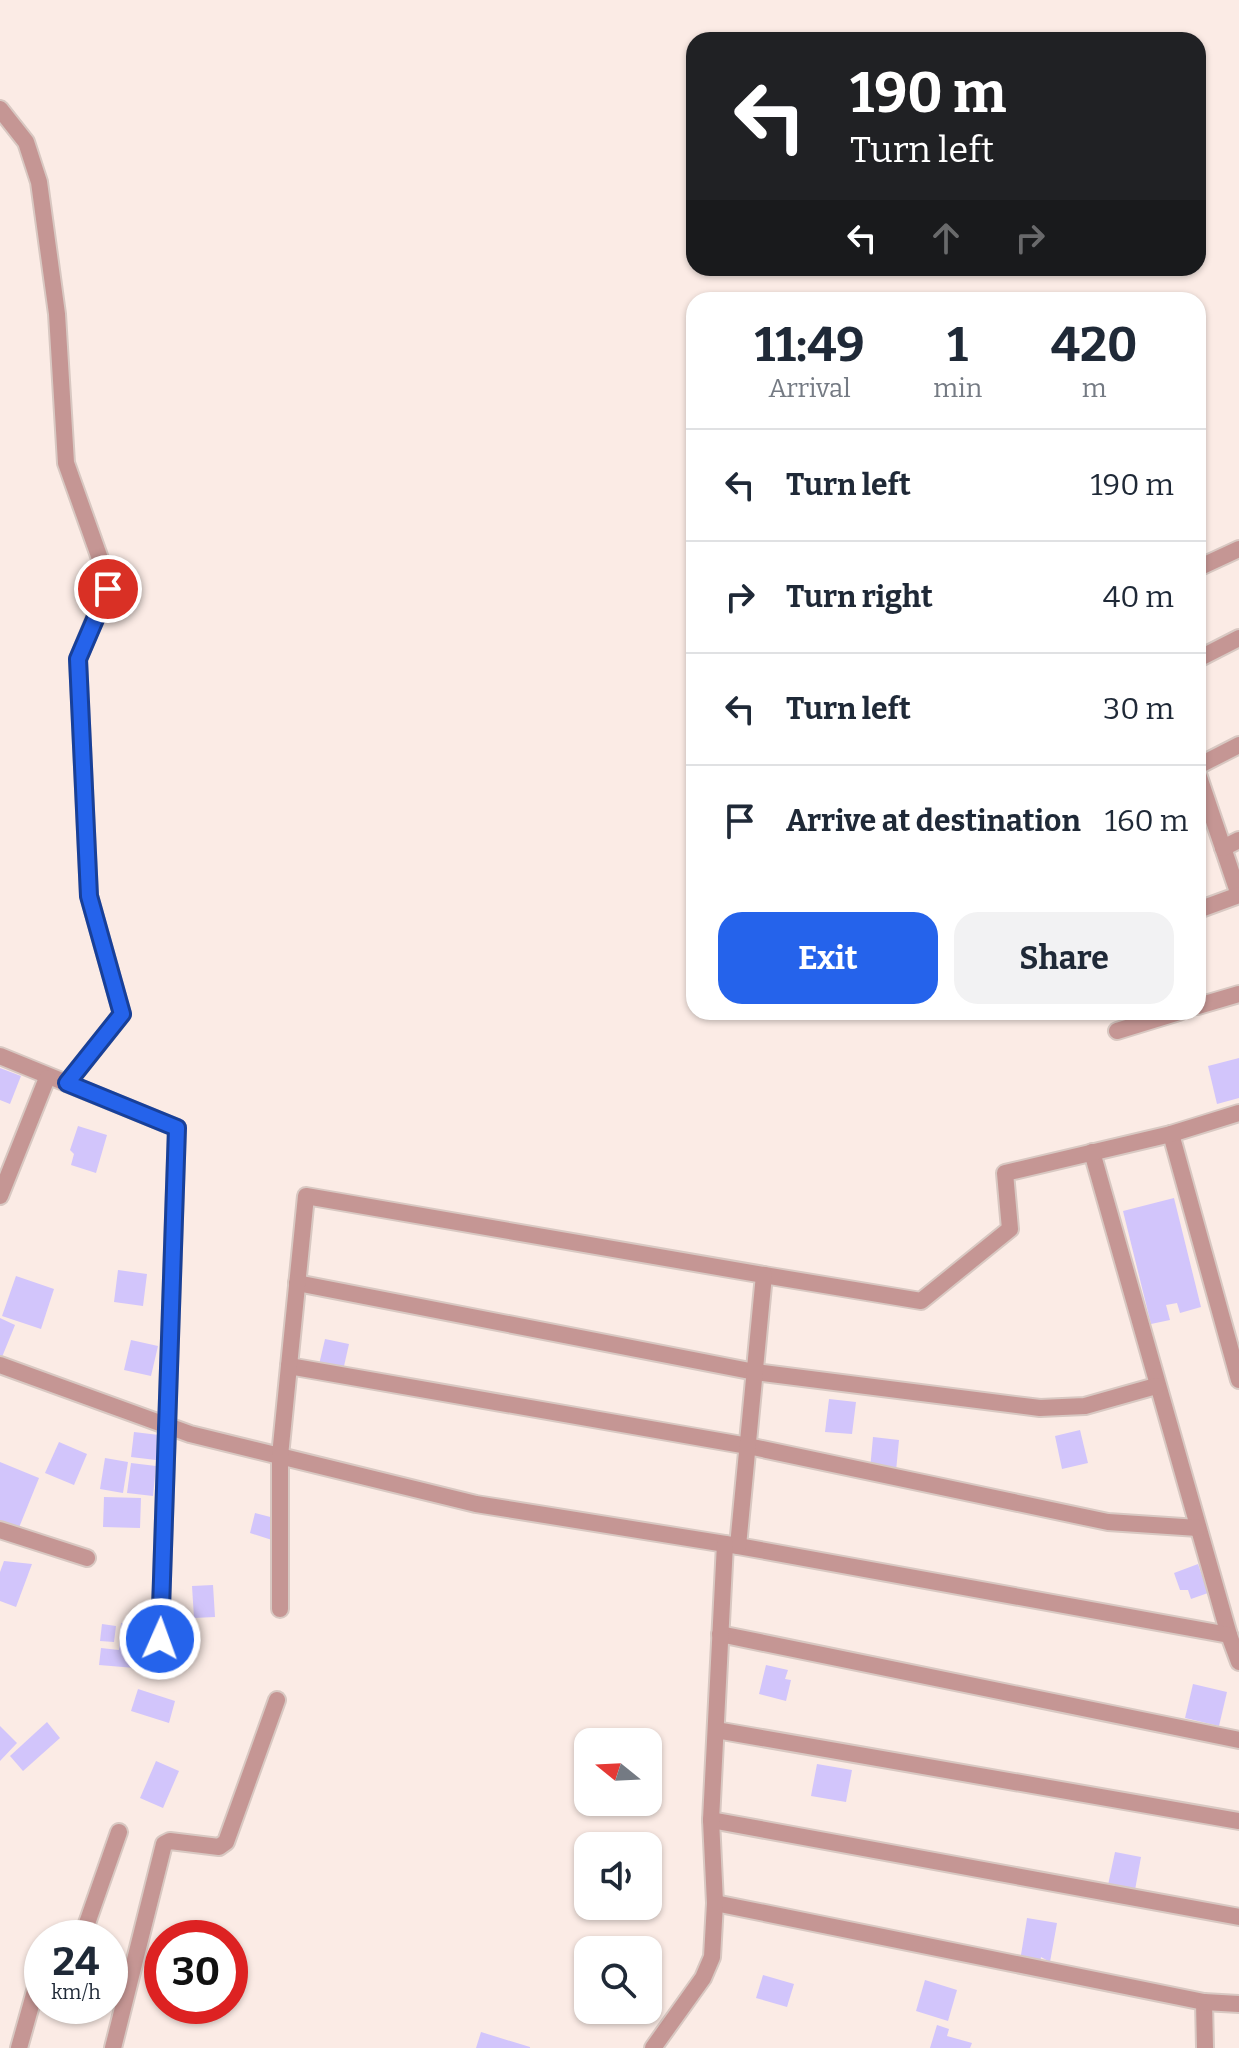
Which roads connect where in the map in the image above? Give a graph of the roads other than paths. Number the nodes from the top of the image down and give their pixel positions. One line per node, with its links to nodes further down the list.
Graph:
1 (0, 109): 19 (street)
2 (1239, 549): 3 (street)
3 (1206, 564)
4 (1239, 638): 5 (street)
5 (1206, 655)
6 (1239, 745): 7 (street)
7 (1206, 762)
8 (1206, 818): 10 (street)
9 (1239, 840): 10 (street)
10 (1223, 848): 11 (street)
11 (1239, 895): 12 (street)
12 (1206, 907)
13 (1239, 994): 14 (street)
14 (1206, 1004)
15 (1153, 1020): 16 (street)
16 (1117, 1031)
17 (0, 1056): 18 (street)
18 (47, 1078): 19 (street); 23 (street)
19 (67, 1083): 31 (street)
20 (1239, 1114): 21 (street)
21 (1171, 1134): 22 (street); 29 (street)
22 (1092, 1152): 24 (street); 30 (street)
23 (0, 1196)
24 (764, 1275): 25 (street); 28 (street)
25 (297, 1283): 27 (street); 28 (street)
26 (0, 1365): 31 (street)
27 (289, 1366): 32 (street); 33 (street)
28 (755, 1372): 30 (street); 32 (street)
29 (1239, 1380)
30 (1156, 1386): 34 (street)
31 (168, 1427): 33 (street); 41 (street)
32 (748, 1446): 34 (street); 36 (street)
33 (280, 1456): 36 (street); 38 (street)
34 (1198, 1528): 40 (street)
35 (0, 1530): 37 (street)
36 (731, 1545): 39 (street); 40 (street)
37 (87, 1558)
38 (280, 1609)
39 (720, 1634): 44 (street); 45 (street)
40 (1229, 1635): 42 (street)
41 (160, 1639)
42 (1239, 1662)
43 (277, 1700): 56 (street)
44 (716, 1730): 46 (street); 47 (street)
45 (1239, 1740)
46 (711, 1820): 49 (street); 50 (street)
47 (1239, 1821)
48 (119, 1832): 51 (street)
49 (715, 1903): 52 (street); 57 (street)
50 (1239, 1917)
51 (88, 1920)
52 (1204, 2002): 53 (street); 58 (street)
53 (1239, 2004)
54 (26, 2024): 55 (street)
55 (19, 2048)
56 (113, 2048)
57 (653, 2048)
58 (1205, 2048)

